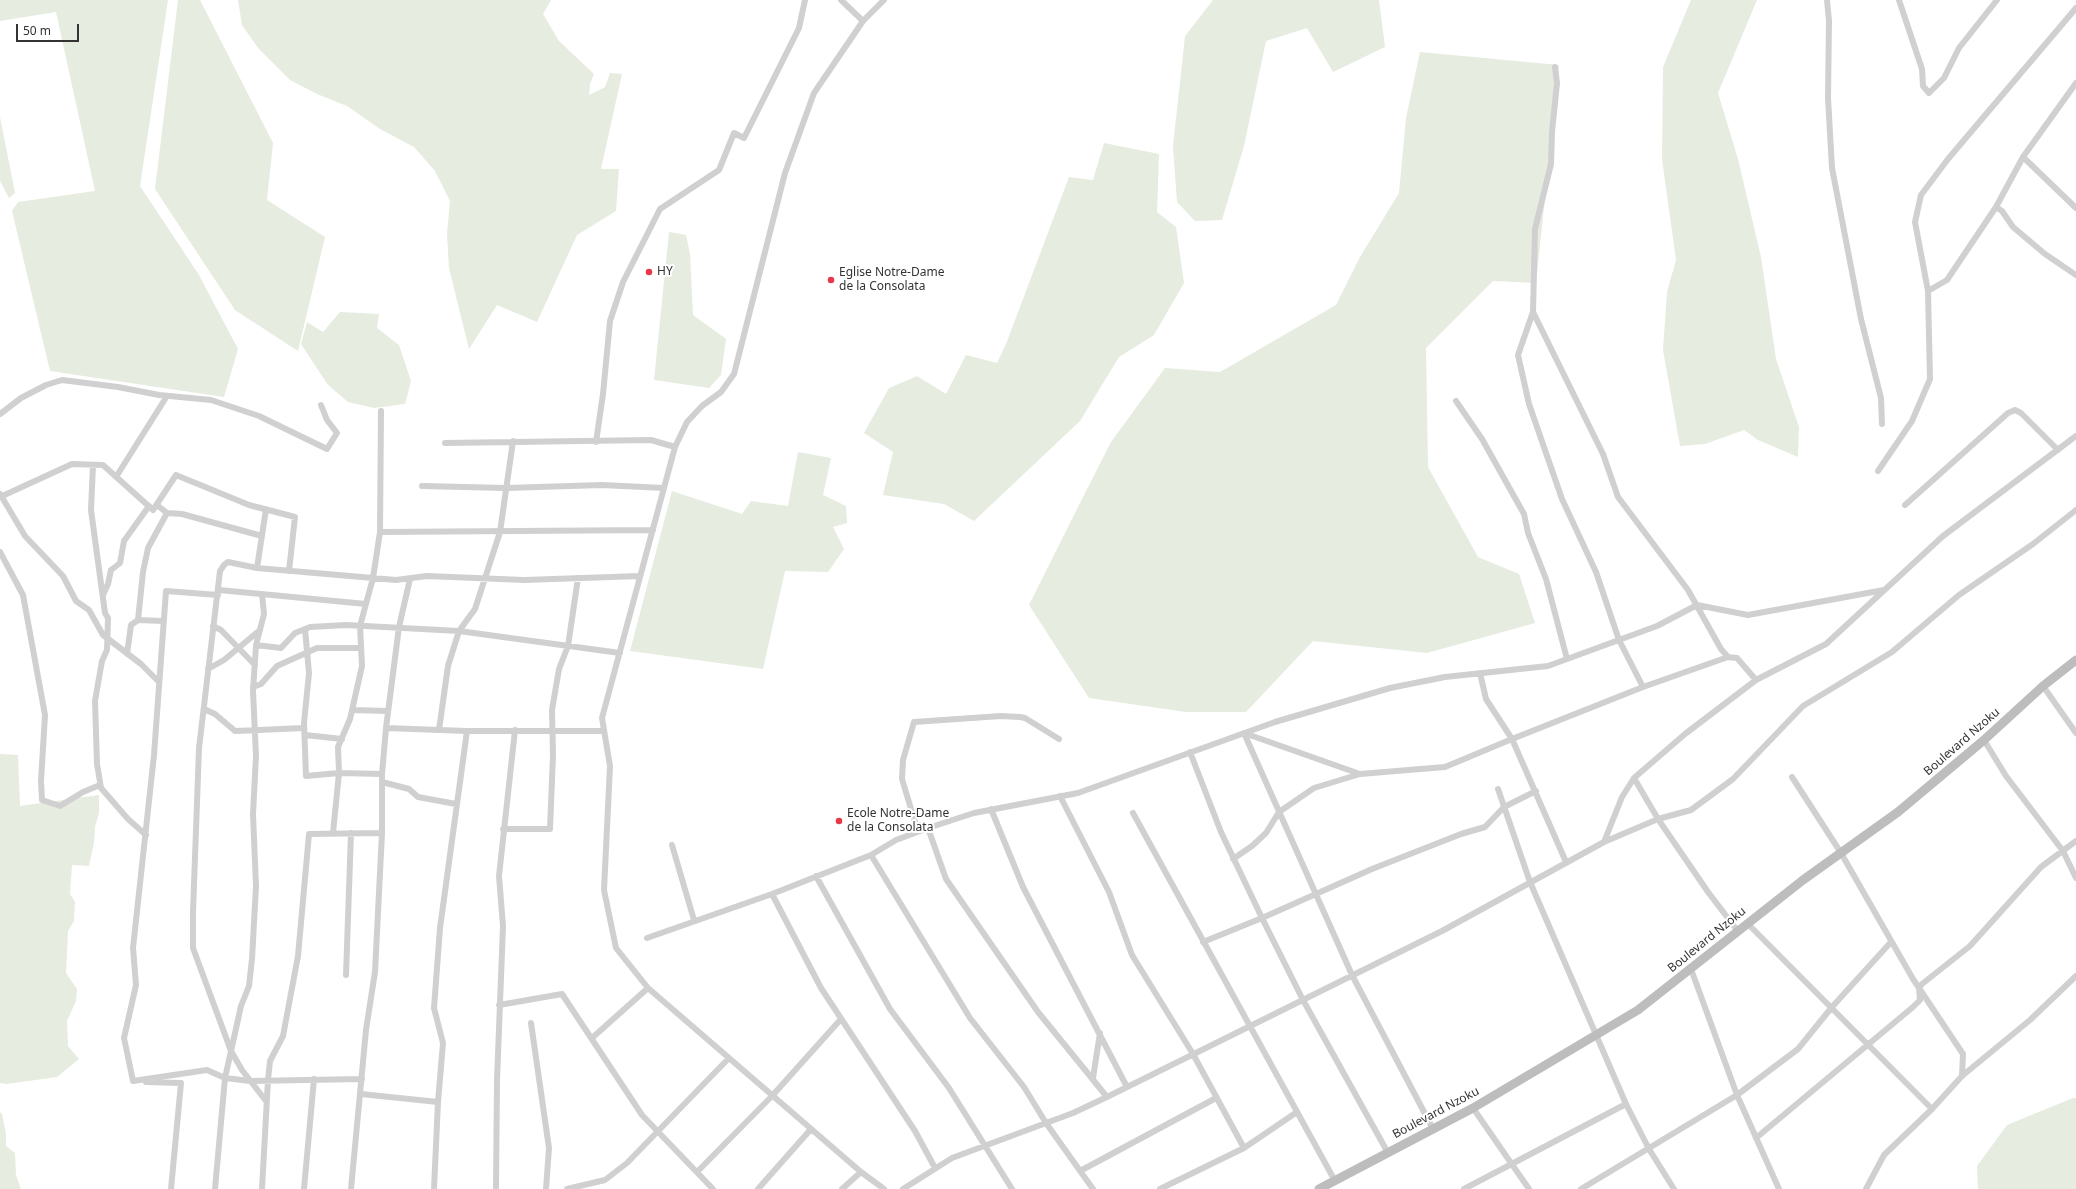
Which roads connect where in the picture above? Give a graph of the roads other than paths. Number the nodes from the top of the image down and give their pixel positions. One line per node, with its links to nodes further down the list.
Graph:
1 (805, 0): 25 (street)
2 (841, 0): 8 (street)
3 (884, 0): 8 (street)
4 (1828, 0): 22 (street)
5 (1997, 0): 6 (street)
6 (1901, 1)
7 (2076, 8): 15 (street)
8 (863, 21): 27 (street)
9 (1556, 67): 16 (street)
10 (2076, 83): 11 (street)
11 (2024, 157): 12 (street); 13 (street)
12 (1996, 207): 14 (street); 15 (street)
13 (2076, 208)
14 (2076, 276)
15 (1928, 291): 30 (street)
16 (1533, 312): 59 (street); 69 (street)
17 (167, 396): 19 (street); 21 (street); 31 (street)
18 (1456, 401): 78 (street)
19 (321, 405)
20 (382, 410): 43 (street)
21 (0, 414)
22 (1882, 424)
23 (2076, 436): 28 (street)
24 (513, 442): 25 (street); 26 (street); 33 (street)
25 (596, 442): 27 (street)
26 (444, 443)
27 (675, 447): 34 (street)
28 (2058, 450): 36 (street); 54 (street)
29 (93, 465): 31 (street); 35 (street); 56 (street)
30 (1878, 471)
31 (116, 477): 38 (street)
32 (422, 486): 33 (street)
33 (506, 488): 34 (street); 44 (street)
34 (664, 488): 42 (street)
35 (0, 496): 68 (street)
36 (1905, 504)
37 (157, 505): 38 (street); 39 (street); 41 (street)
38 (149, 506): 56 (street)
39 (266, 509): 45 (street); 48 (street)
40 (2076, 510): 122 (street)
41 (167, 513): 45 (street); 60 (street)
42 (652, 530): 44 (street); 49 (street)
43 (380, 532): 44 (street); 50 (street)
44 (500, 532): 51 (street)
45 (262, 536): 47 (street)
46 (0, 552): 113 (street)
47 (257, 568): 48 (street); 55 (street)
48 (289, 571): 50 (street)
49 (640, 576): 52 (street); 75 (street)
50 (373, 578): 53 (street); 58 (street)
51 (485, 578): 52 (street); 53 (street); 67 (street)
52 (578, 578): 72 (street)
53 (410, 579): 64 (street)
54 (1884, 590): 59 (street); 83 (street)
55 (218, 592): 57 (street); 61 (street); 62 (street)
56 (103, 594): 68 (street)
57 (262, 594): 58 (street); 66 (street)
58 (366, 604): 63 (street)
59 (1697, 605): 69 (street); 77 (street)
60 (138, 620): 61 (street); 76 (street)
61 (163, 621): 84 (street)
62 (213, 626): 71 (street); 81 (street)
63 (360, 626): 64 (street); 65 (street); 73 (street)
64 (399, 627): 67 (street); 90 (street)
65 (305, 629): 70 (street); 74 (street)
66 (260, 630): 70 (street); 71 (street)
67 (459, 631): 72 (street); 93 (street)
68 (106, 637): 76 (street); 113 (street)
69 (1618, 640): 78 (street); 87 (street)
70 (256, 645): 80 (street)
71 (239, 646): 80 (street); 81 (street)
72 (568, 646): 75 (street); 98 (street)
73 (362, 648): 74 (street); 89 (street)
74 (308, 652): 86 (street); 91 (street)
75 (620, 653): 97 (street)
76 (127, 654): 84 (street)
77 (1728, 657): 83 (street); 87 (street)
78 (1567, 659): 82 (street)
79 (2076, 660): 85 (street, Boulevard Nzoku)
80 (255, 665): 86 (street)
81 (208, 669): 88 (street)
82 (1480, 673): 99 (street); 104 (street)
83 (1756, 680): 111 (street)
84 (158, 681): 129 (street)
85 (2043, 686): 100 (street); 105 (street, Boulevard Nzoku)
86 (253, 687): 95 (street)
87 (1643, 687): 104 (street)
88 (204, 708): 95 (street); 166 (street)
89 (352, 710): 90 (street); 102 (street)
90 (388, 711): 92 (street)
91 (304, 728): 95 (street); 101 (street)
92 (386, 728): 93 (street); 108 (street)
93 (439, 730): 96 (street)
94 (515, 730): 96 (street); 98 (street); 124 (street)
95 (254, 731): 166 (street)
96 (467, 731): 117 (street)
97 (604, 731): 98 (street); 154 (street)
98 (552, 732): 124 (street)
99 (1244, 733): 106 (street); 109 (street); 120 (street)
100 (2076, 733)
101 (305, 735): 102 (street); 107 (street)
102 (342, 739): 107 (street)
103 (1059, 739): 125 (street)
104 (1512, 739): 109 (street); 115 (street)
105 (1984, 740): 133 (street); 134 (street, Boulevard Nzoku)
106 (1190, 752): 116 (street); 136 (street)
107 (339, 773): 108 (street); 126 (street)
108 (382, 774): 112 (street)
109 (1360, 774): 120 (street)
110 (1792, 777): 134 (street)
111 (1634, 778): 122 (street); 131 (street)
112 (382, 782): 117 (street); 128 (street)
113 (100, 785): 129 (street)
114 (1498, 789): 118 (street)
115 (1536, 791): 118 (street); 137 (street)
116 (1060, 796): 119 (street); 167 (street)
117 (456, 804): 184 (street)
118 (1504, 807): 140 (street); 142 (street)
119 (991, 809): 123 (street); 162 (street)
120 (1279, 812): 136 (street); 142 (street)
121 (1133, 813): 148 (street)
122 (1658, 819): 131 (street); 146 (street)
123 (928, 828): 125 (street); 172 (street)
124 (503, 829): 157 (street)
125 (920, 831): 135 (street)
126 (333, 833): 127 (street); 174 (street)
127 (351, 833): 128 (street); 151 (street)
128 (382, 833): 171 (street)
129 (146, 834): 176 (street)
130 (2076, 841): 133 (street)
131 (1604, 842): 137 (street)
132 (672, 845): 144 (street)
133 (2063, 851): 139 (street); 155 (street)
134 (1841, 853): 145 (street, Boulevard Nzoku); 149 (street)
135 (871, 855): 138 (street); 189 (street)
136 (1233, 859): 143 (street)
137 (1566, 862): 140 (street)
138 (816, 876): 141 (street); 194 (street)
139 (2076, 878)
140 (1530, 882): 152 (street); 163 (street)
141 (772, 894): 144 (street); 159 (street)
142 (1315, 894): 143 (street); 152 (street)
143 (1262, 918): 148 (street); 156 (street)
144 (694, 920): 147 (street)
145 (1747, 923): 146 (street, Boulevard Nzoku); 158 (street)
146 (1737, 930): 150 (street, Boulevard Nzoku)
147 (647, 938)
148 (1203, 942): 161 (street)
149 (1891, 942): 155 (street); 158 (street)
150 (1691, 969): 163 (street, Boulevard Nzoku); 179 (street)
151 (346, 975)
152 (1352, 975): 156 (street); 191 (street)
153 (2076, 976): 169 (street)
154 (648, 988): 164 (street); 168 (street)
155 (1920, 988): 165 (street); 169 (street)
156 (1303, 1000): 161 (street); 197 (street)
157 (500, 1005): 164 (street); 210 (street)
158 (1832, 1008): 165 (street); 179 (street)
159 (841, 1019): 180 (street); 199 (street)
160 (531, 1023): 211 (street)
161 (1249, 1026): 167 (street); 188 (street)
162 (1100, 1033): 172 (street); 177 (street)
163 (1598, 1034): 185 (street); 186 (street, Boulevard Nzoku)
164 (592, 1038): 192 (street)
165 (1868, 1044): 187 (street); 193 (street)
166 (231, 1051): 170 (street); 175 (street)
167 (1193, 1054): 177 (street); 182 (street)
168 (729, 1058): 180 (street); 192 (street)
169 (1962, 1076): 187 (street)
170 (225, 1078): 175 (street); 176 (street); 205 (street)
171 (362, 1078): 173 (street); 178 (street)
172 (1093, 1078): 181 (street)
173 (314, 1079): 174 (street); 207 (street)
174 (268, 1080): 175 (street); 183 (street)
175 (250, 1081): 183 (street)
176 (133, 1082): 204 (street)
177 (1127, 1087): 181 (street)
178 (361, 1094): 184 (street); 208 (street)
179 (1737, 1095): 193 (street); 196 (street)
180 (772, 1096): 190 (street); 201 (street)
181 (1107, 1096): 189 (street)
182 (1216, 1098): 195 (street); 200 (street)
183 (266, 1101): 206 (street)
184 (438, 1102): 209 (street)
185 (1626, 1104): 196 (street); 198 (street)
186 (1473, 1108): 191 (street, Boulevard Nzoku); 198 (street)
187 (1932, 1109): 227 (street)
188 (1297, 1112): 195 (street); 203 (street)
189 (1046, 1123): 194 (street); 200 (street)
190 (810, 1129): 202 (street); 214 (street)
191 (1432, 1129): 197 (street, Boulevard Nzoku)
192 (658, 1131): 201 (street); 212 (street)
193 (1756, 1138): 226 (street)
194 (986, 1145): 199 (street); 218 (street)
195 (1244, 1148): 220 (street)
196 (1649, 1149): 224 (street); 225 (street)
197 (1388, 1153): 203 (street, Boulevard Nzoku)
198 (1511, 1164): 222 (street); 223 (street)
199 (935, 1168): 217 (street)
200 (1080, 1171): 219 (street)
201 (697, 1172): 213 (street)
202 (861, 1172): 215 (street); 216 (street)
203 (1335, 1181): 221 (street, Boulevard Nzoku)
204 (171, 1189)
205 (215, 1189)
206 (262, 1189)
207 (304, 1189)
208 (351, 1189)
209 (434, 1189)
210 (496, 1189)
211 (546, 1189)
212 (567, 1189)
213 (713, 1189)
214 (758, 1189)
215 (842, 1189)
216 (884, 1189)
217 (903, 1189)
218 (1012, 1189)
219 (1093, 1189)
220 (1160, 1189)
221 (1319, 1189)
222 (1464, 1189)
223 (1529, 1189)
224 (1580, 1189)
225 (1674, 1189)
226 (1779, 1189)
227 (1866, 1189)

